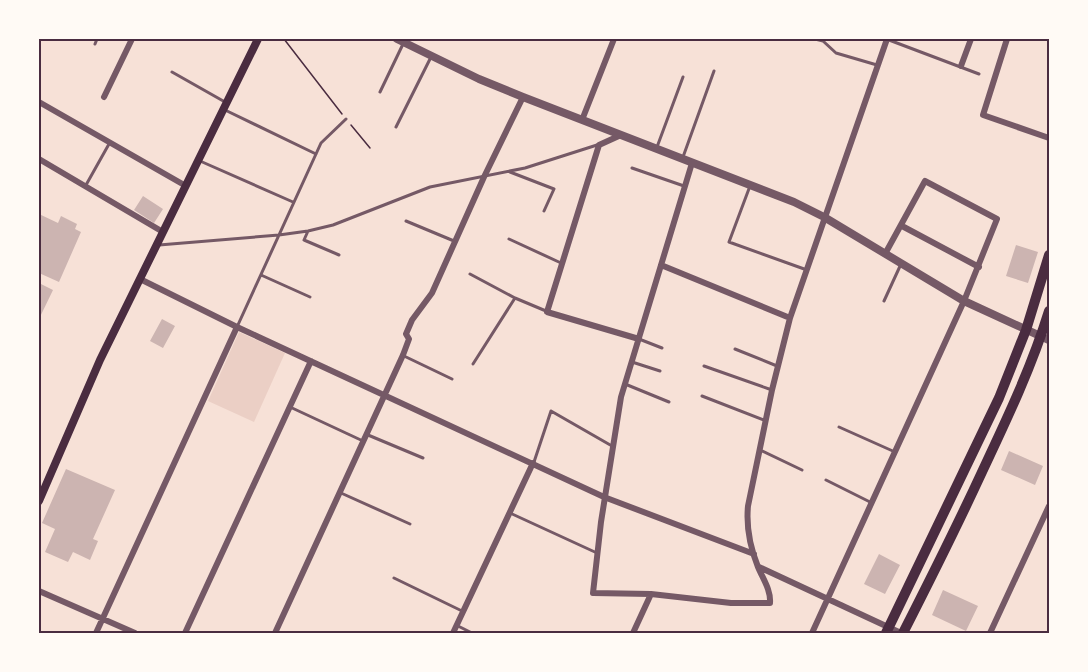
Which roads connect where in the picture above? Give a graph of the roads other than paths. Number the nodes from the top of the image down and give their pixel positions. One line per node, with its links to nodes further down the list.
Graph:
1 (97, 39): 10 (lane)
2 (132, 39): 19 (street)
3 (258, 39): 22 (main road)
4 (614, 39): 24 (street)
5 (815, 39): 12 (lane)
6 (887, 39): 12 (street); 13 (lane)
7 (971, 39): 13 (street)
8 (1007, 39): 27 (street)
9 (400, 41): 11 (street); 18 (lane)
10 (94, 44)
11 (432, 56): 20 (street); 25 (lane)
12 (877, 65): 45 (street)
13 (960, 66): 16 (lane)
14 (714, 71): 32 (lane)
15 (172, 72): 22 (lane)
16 (979, 74)
17 (683, 77): 30 (lane)
18 (380, 92)
19 (104, 97)
20 (523, 97): 24 (street); 38 (street)
21 (39, 102): 28 (street)
22 (225, 106): 31 (lane); 33 (main road)
23 (346, 119): 31 (lane)
24 (582, 120): 26 (street)
25 (396, 127)
26 (621, 135): 29 (street); 30 (street)
27 (1049, 138)
28 (110, 142): 40 (lane); 41 (street)
29 (599, 145): 37 (lane); 57 (street)
30 (656, 149): 32 (street)
31 (316, 154): 43 (lane)
32 (682, 159): 35 (street)
33 (198, 160): 41 (main road); 43 (lane)
34 (40, 162): 40 (street)
35 (692, 163): 39 (street); 42 (street)
36 (632, 168): 42 (lane)
37 (509, 171): 38 (lane); 44 (lane)
38 (484, 177): 48 (lane); 52 (street)
39 (750, 184): 45 (street); 61 (lane)
40 (85, 186): 49 (street)
41 (186, 186): 49 (main road)
42 (686, 187): 59 (street)
43 (293, 202): 50 (lane)
44 (544, 211)
45 (824, 217): 54 (street); 61 (street)
46 (406, 221): 52 (lane)
47 (902, 226): 54 (street); 60 (street); 60 (street)
48 (308, 231): 50 (lane); 55 (lane)
49 (163, 232): 53 (main road)
50 (279, 235): 53 (lane); 62 (lane)
51 (509, 239): 57 (lane)
52 (454, 241): 78 (street)
53 (157, 245): 64 (main road)
54 (885, 254): 58 (street)
55 (339, 255)
56 (1049, 255): 73 (highway)
57 (562, 264): 70 (street)
58 (901, 264): 67 (lane); 68 (street)
59 (661, 265): 71 (street); 75 (street)
60 (979, 267): 68 (street)
61 (807, 270): 71 (street)
62 (261, 274): 65 (lane); 72 (lane)
63 (470, 274): 66 (lane)
64 (140, 279): 72 (street); 105 (main road)
65 (310, 297)
66 (515, 298): 70 (lane); 81 (lane)
67 (884, 301)
68 (964, 301): 73 (street); 98 (street)
69 (1049, 311): 74 (highway)
70 (547, 312): 75 (street)
71 (790, 318): 83 (street)
72 (237, 327): 79 (street); 118 (street)
73 (1026, 330): 74 (street); 120 (highway)
74 (1045, 338): 129 (highway)
75 (639, 339): 76 (lane); 80 (street)
76 (662, 348)
77 (735, 349): 83 (lane)
78 (403, 355): 85 (lane); 88 (street)
79 (311, 361): 88 (street); 91 (street)
80 (632, 362): 84 (lane); 86 (street)
81 (473, 364)
82 (704, 366): 87 (lane)
83 (777, 366): 87 (street)
84 (660, 371)
85 (452, 379)
86 (625, 384): 90 (lane); 96 (street)
87 (772, 390): 92 (street)
88 (385, 394): 94 (street); 100 (street)
89 (702, 396): 92 (lane)
90 (669, 402)
91 (290, 407): 95 (lane); 123 (street)
92 (766, 420): 97 (street)
93 (839, 427): 98 (lane)
94 (366, 434): 95 (street); 99 (lane)
95 (363, 441): 103 (street)
96 (612, 446): 100 (lane); 104 (street)
97 (760, 450): 101 (lane); 111 (street)
98 (896, 452): 106 (street)
99 (423, 458)
100 (533, 463): 104 (street); 108 (street)
101 (802, 470)
102 (826, 480): 106 (lane)
103 (340, 492): 109 (lane); 124 (street)
104 (604, 497): 110 (street); 111 (street)
105 (39, 501)
106 (872, 503): 116 (street)
107 (1049, 506): 130 (street)
108 (510, 513): 110 (lane); 117 (street)
109 (410, 524)
110 (597, 553): 115 (street)
111 (754, 554): 112 (street)
112 (758, 567): 115 (street); 116 (street)
113 (394, 578): 117 (lane)
114 (39, 591): 118 (street)
115 (651, 594): 127 (street)
116 (828, 600): 120 (street); 128 (street)
117 (463, 612): 119 (street)
118 (103, 618): 121 (street); 122 (street)
119 (456, 625): 125 (street); 126 (lane)
120 (887, 630): 129 (street)
121 (96, 633)
122 (135, 633)
123 (184, 633)
124 (275, 633)
125 (453, 633)
126 (472, 633)
127 (633, 633)
128 (812, 633)
129 (902, 633)
130 (990, 633)

